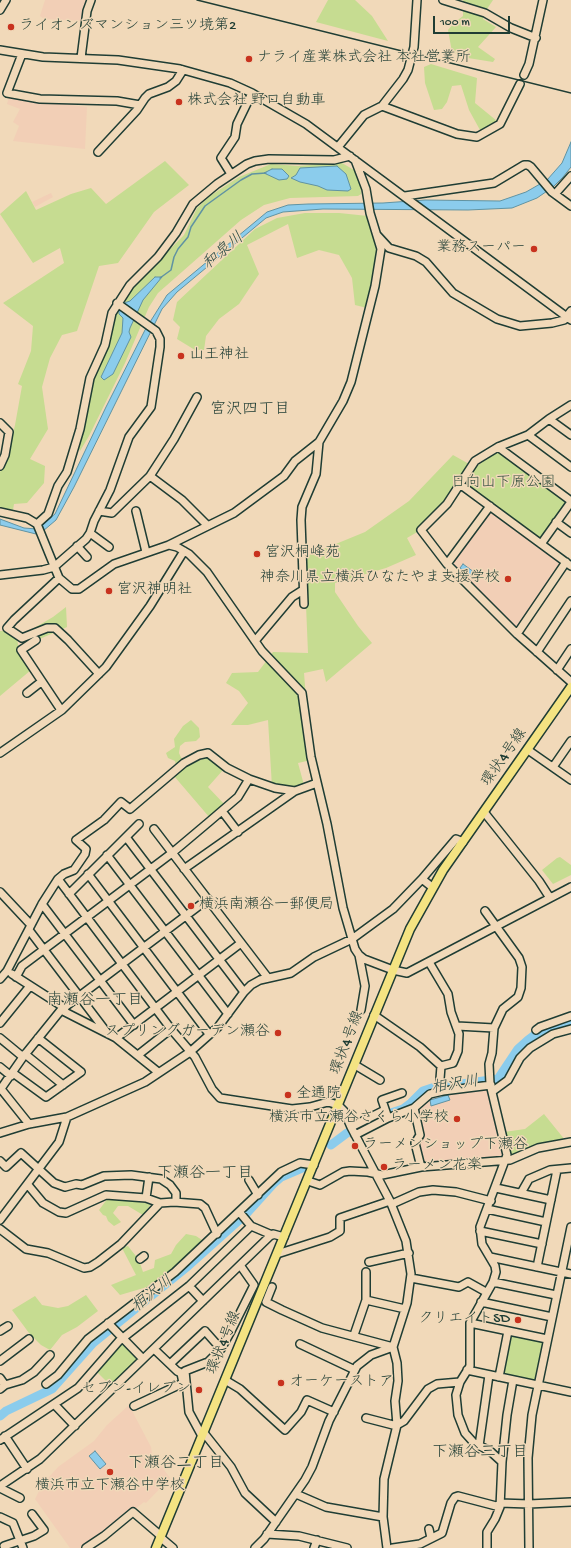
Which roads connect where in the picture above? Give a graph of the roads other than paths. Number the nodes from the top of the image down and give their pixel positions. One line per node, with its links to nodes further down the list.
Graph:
1 (6, 0): 6 (street)
2 (91, 0): 10 (street)
3 (417, 0): 16 (street)
4 (443, 0): 7 (street)
5 (544, 0): 7 (street)
6 (0, 10)
7 (536, 38): 12 (street)
8 (0, 50): 9 (street)
9 (22, 54): 10 (street); 15 (street)
10 (81, 58): 11 (street)
11 (183, 70): 14 (street); 15 (street)
12 (524, 76)
13 (520, 84): 16 (street)
14 (252, 93): 17 (street); 20 (street)
15 (140, 105): 18 (street)
16 (382, 106): 17 (street)
17 (338, 147): 19 (street)
18 (98, 152)
19 (352, 158): 20 (street); 23 (street); 25 (street)
20 (231, 174): 26 (street)
21 (571, 176): 22 (street)
22 (553, 192): 23 (street); 24 (street)
23 (407, 198): 27 (street)
24 (571, 206)
25 (376, 233): 27 (street); 34 (street)
26 (117, 303): 42 (street); 46 (street)
27 (570, 316)
28 (197, 397): 38 (street)
29 (571, 405): 30 (street)
30 (549, 419): 32 (street); 33 (street)
31 (0, 423): 36 (street)
32 (528, 435): 35 (street); 37 (street)
33 (571, 435)
34 (319, 442): 47 (street); 63 (street)
35 (498, 447): 39 (street); 40 (street)
36 (0, 466)
37 (571, 467)
38 (150, 476): 42 (street); 47 (street)
39 (460, 484): 41 (street); 58 (street)
40 (571, 501): 45 (street)
41 (490, 506): 51 (street); 58 (street)
42 (99, 510): 48 (street)
43 (136, 511): 56 (street)
44 (0, 512): 46 (street)
45 (556, 522): 49 (street); 51 (street)
46 (37, 525): 60 (street)
47 (207, 525): 50 (street)
48 (90, 533): 53 (street); 54 (street)
49 (571, 533)
50 (189, 534): 52 (street); 55 (street)
51 (541, 544): 59 (street)
52 (169, 545): 55 (street); 56 (street)
53 (78, 546): 57 (street); 60 (street)
54 (109, 546)
55 (183, 551): 69 (street); 73 (street)
56 (146, 552): 62 (street)
57 (87, 557)
58 (447, 564): 67 (street)
59 (568, 564): 67 (street)
60 (54, 567): 61 (street); 62 (street)
61 (0, 575)
62 (59, 578): 66 (street)
63 (303, 590): 65 (street); 69 (street)
64 (571, 601): 71 (street)
65 (304, 604)
66 (4, 629): 73 (street)
67 (517, 634): 71 (street)
68 (36, 640): 74 (street)
69 (255, 640): 85 (street)
70 (571, 649): 72 (street)
71 (537, 652): 72 (street)
72 (557, 670): 75 (street)
73 (99, 674): 78 (street)
74 (42, 682): 77 (street); 78 (street)
75 (571, 682)
76 (571, 687): 80 (main road, 環状4号線)
77 (26, 693)
78 (61, 710): 81 (street)
79 (570, 744): 82 (street)
80 (528, 750): 82 (street); 88 (main road, 環状4号線)
81 (0, 753)
82 (553, 767): 84 (street)
83 (249, 779): 86 (street); 87 (street); 100 (street)
84 (571, 780)
85 (317, 783): 86 (street); 117 (street)
86 (295, 791): 91 (street)
87 (222, 811): 91 (street); 94 (street)
88 (484, 812): 93 (main road, 環状4号線); 106 (street)
89 (139, 824): 92 (street)
90 (154, 829): 94 (street)
91 (238, 832): 97 (street)
92 (126, 837): 95 (street); 96 (street)
93 (463, 842): 99 (street); 102 (main road, 環状4号線)
94 (172, 853): 96 (street); 97 (street)
95 (107, 855): 98 (street); 101 (street)
96 (150, 869): 101 (street); 111 (street)
97 (184, 869): 107 (street)
98 (88, 874): 105 (street); 108 (street)
99 (422, 879): 102 (street); 117 (street)
100 (58, 880): 105 (street); 109 (street)
101 (129, 885): 108 (street); 115 (street)
102 (432, 887): 125 (main road, 環状4号線)
103 (571, 887): 106 (street)
104 (0, 892): 114 (street)
105 (69, 894): 112 (street)
106 (550, 898): 113 (street)
107 (208, 899): 111 (street); 118 (street)
108 (108, 901): 112 (street); 119 (street)
109 (42, 904): 114 (street); 116 (street)
110 (485, 911): 113 (street)
111 (186, 915): 115 (street); 122 (street)
112 (86, 917): 116 (street); 124 (street)
113 (496, 926): 123 (street); 145 (street)
114 (30, 928): 120 (street); 126 (street)
115 (165, 931): 119 (street); 127 (street)
116 (65, 934): 120 (street); 131 (street)
117 (352, 938): 121 (street); 129 (street)
118 (241, 943): 122 (street); 129 (street)
119 (144, 947): 124 (street); 133 (street)
120 (44, 950): 128 (street); 135 (street)
121 (359, 955): 125 (street); 138 (street)
122 (220, 960): 127 (street); 134 (street)
123 (429, 962): 125 (street); 144 (street)
124 (122, 964): 131 (street); 136 (street)
125 (393, 970): 140 (main road, 環状4号線)
126 (8, 971): 128 (street); 130 (street)
127 (198, 975): 133 (street); 139 (street)
128 (16, 977): 132 (street)
129 (268, 978): 134 (street)
130 (0, 979)
131 (100, 980): 135 (street); 143 (street)
132 (30, 986): 137 (street); 142 (street)
133 (177, 992): 136 (street); 150 (street)
134 (244, 992): 139 (street)
135 (80, 996): 137 (street); 149 (street)
136 (156, 1008): 143 (street); 146 (street)
137 (63, 1009): 149 (street); 152 (street)
138 (361, 1010)
139 (228, 1014): 150 (street)
140 (374, 1015): 157 (main road, 環状4号線); 158 (street)
141 (571, 1016): 148 (street)
142 (0, 1023)
143 (134, 1025): 153 (street)
144 (457, 1026): 145 (street); 158 (street)
145 (494, 1028): 163 (street)
146 (171, 1029): 154 (street); 156 (street)
147 (571, 1029): 163 (street)
148 (536, 1030)
149 (108, 1034): 153 (street)
150 (209, 1034): 154 (street)
151 (0, 1038): 155 (street)
152 (38, 1038): 155 (street); 164 (street)
153 (116, 1038): 156 (street)
154 (190, 1052): 160 (street); 168 (street)
155 (24, 1055): 161 (street); 164 (street)
156 (138, 1055): 160 (street)
157 (355, 1065): 162 (street); 168 (main road, 環状4号線)
158 (440, 1066): 165 (street)
159 (0, 1067): 161 (street)
160 (158, 1072): 171 (street)
161 (12, 1075): 164 (street); 166 (street)
162 (380, 1080)
163 (491, 1084): 165 (street); 176 (street)
164 (63, 1085)
165 (442, 1088): 169 (street)
166 (1, 1090): 172 (street)
167 (402, 1093): 170 (street)
168 (338, 1105): 173 (street); 178 (main road, 環状4号線)
169 (414, 1108): 170 (street); 179 (street)
170 (386, 1114): 173 (street)
171 (67, 1117): 172 (street); 181 (street)
172 (29, 1124): 174 (street)
173 (353, 1131): 183 (street)
174 (0, 1133)
175 (571, 1142): 176 (street)
176 (507, 1160): 179 (street); 188 (street)
177 (0, 1161): 181 (street)
178 (315, 1163): 186 (main road, 環状4号線); 190 (street)
179 (421, 1167): 183 (street)
180 (571, 1168): 182 (street)
181 (38, 1170): 184 (street); 187 (street)
182 (557, 1170): 189 (street); 192 (street)
183 (376, 1174): 186 (street); 195 (street)
184 (149, 1177): 191 (street); 194 (street)
185 (249, 1180): 190 (street)
186 (308, 1181): 207 (main road, 環状4号線)
187 (28, 1185): 191 (street); 199 (street)
188 (496, 1188): 189 (street); 193 (street)
189 (521, 1193): 192 (street)
190 (258, 1195): 205 (street)
191 (146, 1198): 196 (street)
192 (551, 1200): 200 (street)
193 (491, 1201): 195 (street); 197 (street)
194 (176, 1202): 196 (street); 205 (street)
195 (391, 1202): 209 (street); 210 (street)
196 (160, 1203): 203 (street)
197 (487, 1209): 200 (street); 204 (street)
198 (243, 1216): 201 (street)
199 (0, 1220)
200 (546, 1222): 208 (street)
201 (251, 1226): 206 (street); 220 (street)
202 (571, 1227): 216 (street)
203 (0, 1229)
204 (480, 1231): 208 (street); 211 (street)
205 (217, 1234): 231 (street)
206 (272, 1235): 207 (street); 213 (street)
207 (284, 1237): 210 (main road, 環状4号線)
208 (542, 1244): 214 (street)
209 (409, 1252): 212 (street); 218 (street)
210 (277, 1254): 251 (main road, 環状4号線)
211 (490, 1257): 214 (street); 219 (street)
212 (369, 1262)
213 (240, 1265): 225 (street); 241 (street)
214 (537, 1267): 216 (street)
215 (366, 1272): 224 (street)
216 (562, 1272): 217 (street); 223 (street)
217 (571, 1274)
218 (411, 1278): 222 (street); 227 (street)
219 (492, 1282): 222 (street); 223 (street)
220 (189, 1286): 225 (street); 235 (street)
221 (272, 1287): 234 (street)
222 (486, 1292): 226 (street)
223 (556, 1295): 228 (street)
224 (366, 1300): 227 (street); 234 (street)
225 (203, 1301): 240 (street)
226 (480, 1302): 228 (street); 229 (street)
227 (405, 1309): 239 (street)
228 (552, 1317): 237 (street)
229 (470, 1323): 232 (street); 247 (street)
230 (8, 1326): 233 (street)
231 (110, 1326): 235 (street); 254 (street)
232 (508, 1331): 237 (street); 249 (street)
233 (0, 1332)
234 (354, 1336): 239 (street)
235 (122, 1338): 243 (street); 258 (street)
236 (29, 1339): 244 (street)
237 (547, 1339): 255 (street)
238 (300, 1344): 246 (street)
239 (393, 1347): 246 (street); 263 (street)
240 (154, 1349): 243 (street); 245 (street)
241 (221, 1349): 245 (street); 264 (street)
242 (50, 1355): 256 (street)
243 (143, 1359): 262 (street)
244 (0, 1361)
245 (170, 1364): 259 (street)
246 (354, 1370): 260 (street)
247 (467, 1370): 248 (street); 253 (street)
248 (489, 1375): 249 (street); 266 (street)
249 (499, 1377): 252 (street)
250 (0, 1378): 256 (street)
251 (225, 1380): 260 (street); 264 (main road, 環状4号線)
252 (513, 1380): 255 (street); 267 (street)
253 (460, 1382): 263 (street); 266 (street)
254 (46, 1384)
255 (538, 1385): 257 (street); 273 (street)
256 (3, 1387)
257 (571, 1392)
258 (54, 1404): 262 (street); 265 (street)
259 (134, 1406)
260 (334, 1412): 270 (street)
261 (366, 1418): 263 (street)
262 (75, 1426): 268 (street)
263 (397, 1426): 277 (street)
264 (203, 1434): 278 (street); 281 (main road, 環状4号線)
265 (3, 1438): 268 (street)
266 (479, 1446): 267 (street)
267 (502, 1462): 274 (street)
268 (27, 1469): 269 (street)
269 (0, 1487): 271 (street)
270 (296, 1494): 277 (street); 278 (street)
271 (20, 1498)
272 (571, 1502): 273 (street)
273 (529, 1504): 274 (street); 297 (street)
274 (500, 1505): 282 (street); 296 (street)
275 (32, 1514): 283 (street)
276 (0, 1517): 283 (street)
277 (383, 1517): 294 (street)
278 (276, 1522): 280 (street)
279 (429, 1529): 282 (street)
280 (267, 1534): 284 (street); 291 (street)
281 (160, 1537): 288 (street); 289 (main road, 環状4号線); 290 (street)
282 (432, 1538): 286 (street)
283 (20, 1540): 285 (street); 287 (street)
284 (317, 1540): 292 (street); 293 (street)
285 (4, 1546)
286 (412, 1546): 295 (street)
287 (23, 1548)
288 (86, 1548)
289 (156, 1548)
290 (173, 1548)
291 (255, 1548)
292 (314, 1548)
293 (347, 1548)
294 (387, 1548)
295 (393, 1548)
296 (487, 1548)
297 (530, 1548)

